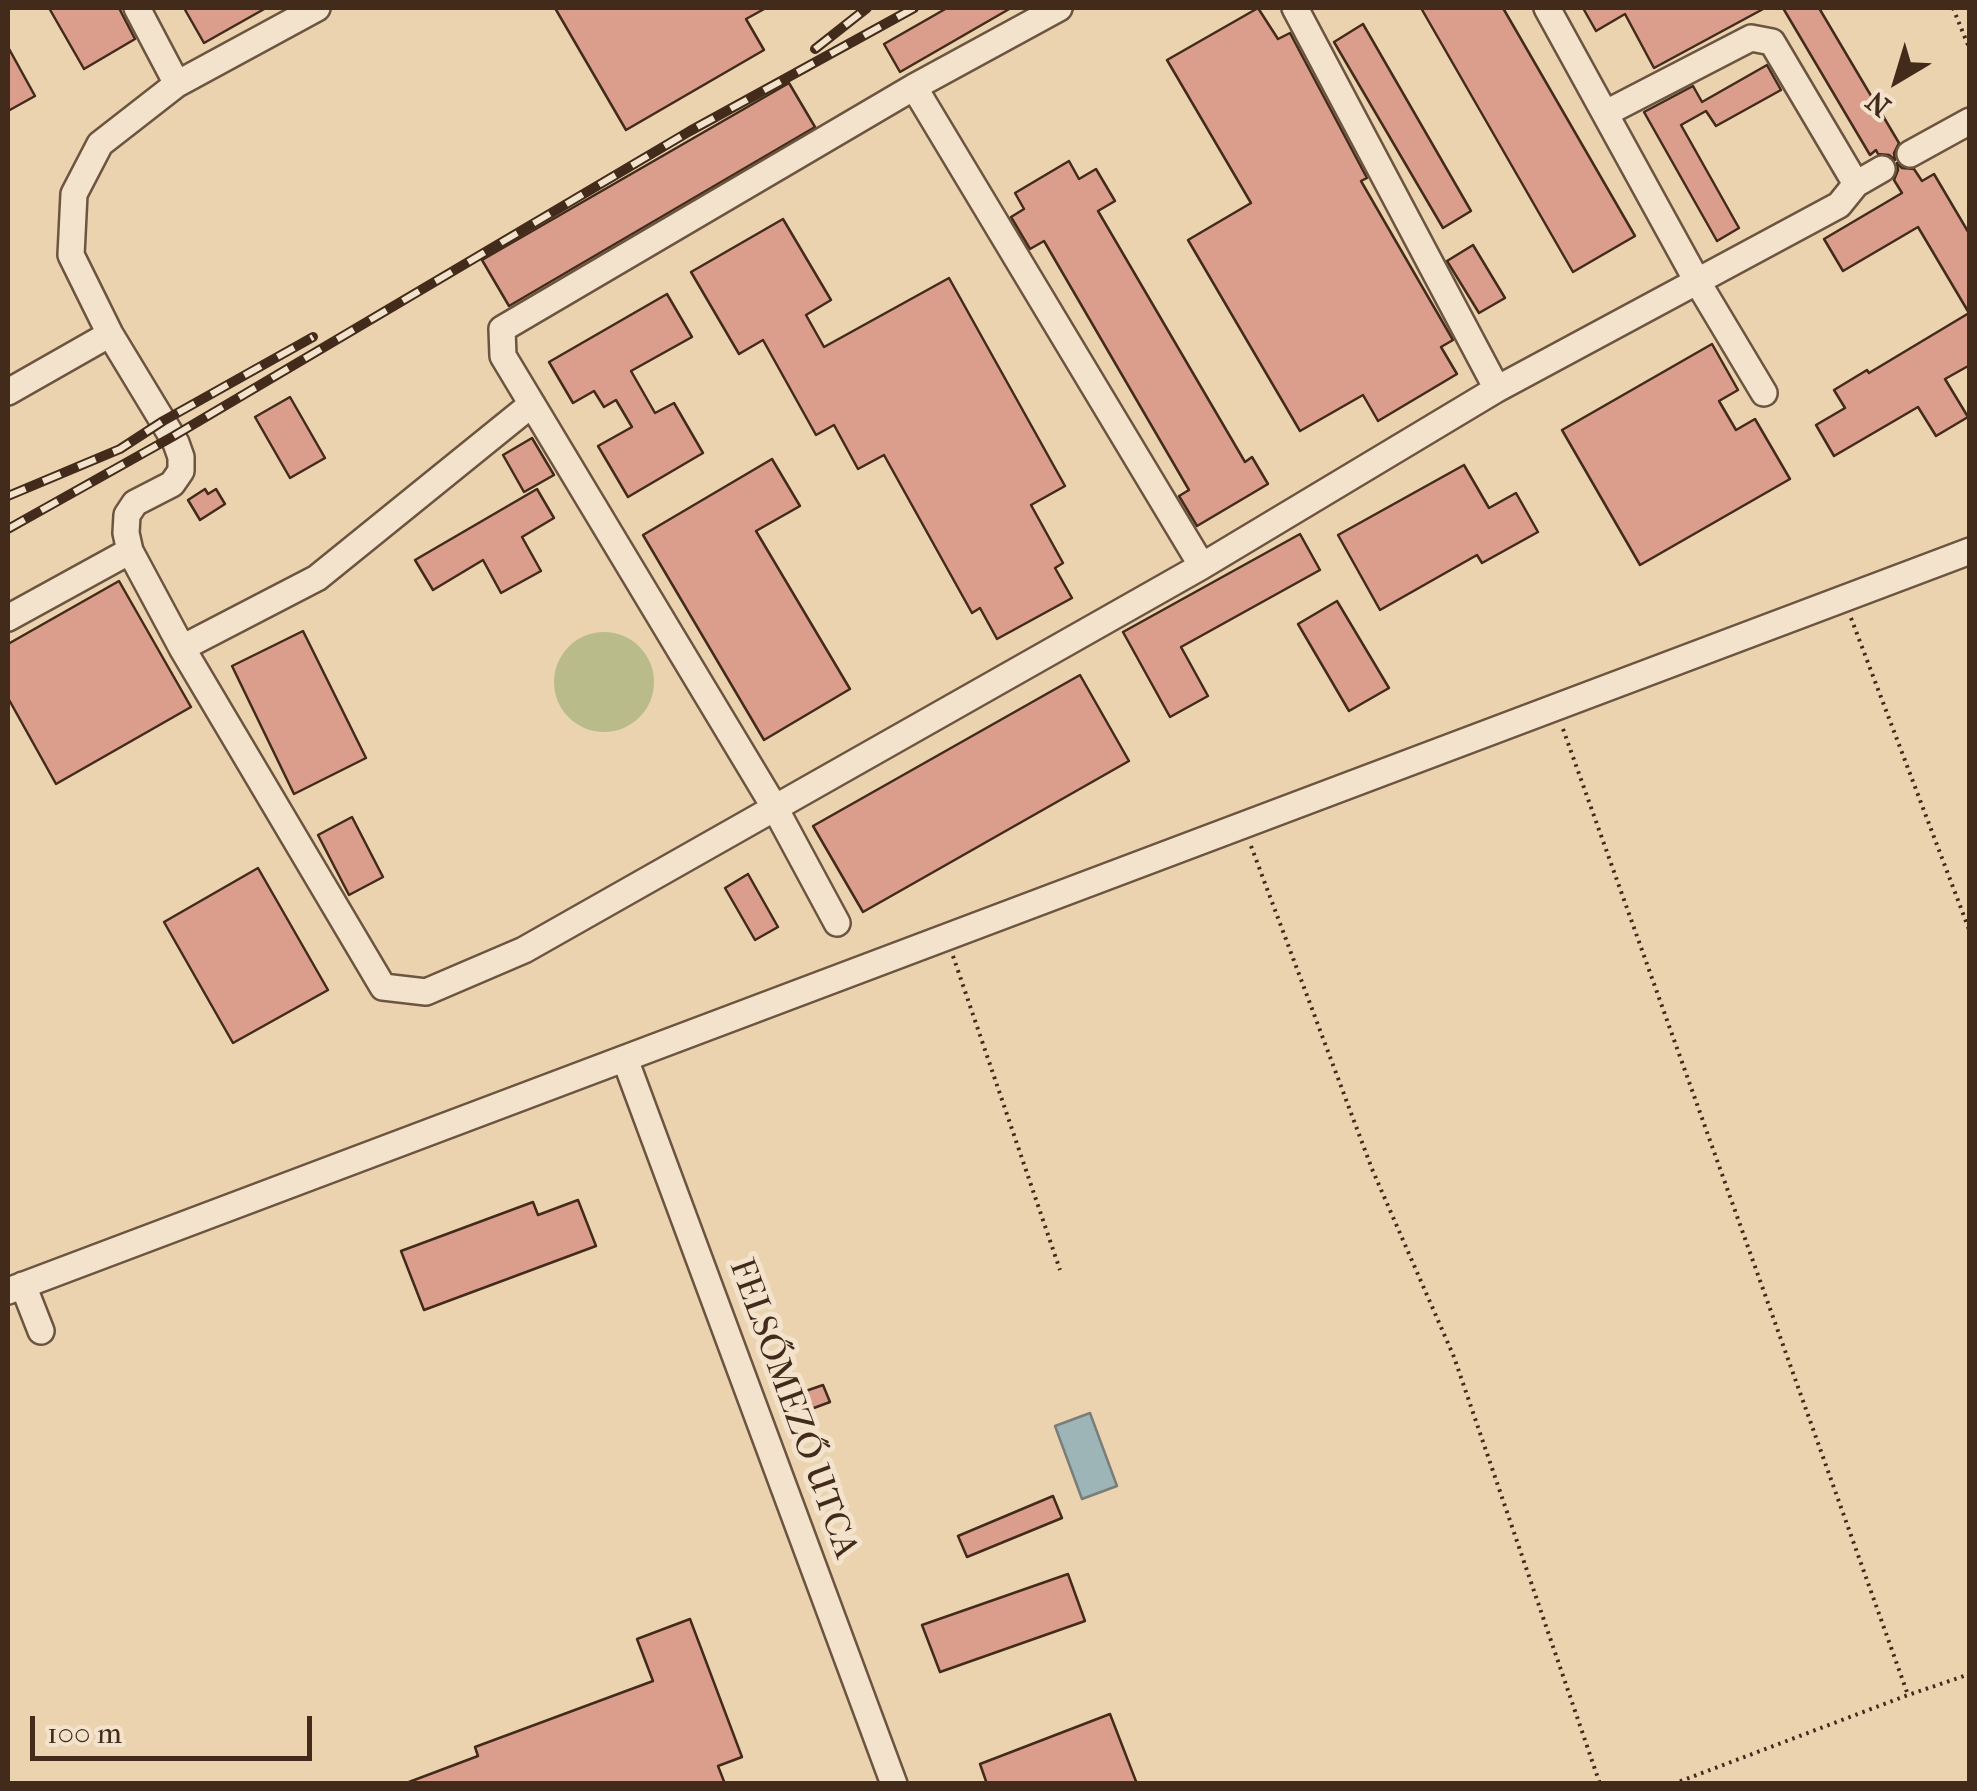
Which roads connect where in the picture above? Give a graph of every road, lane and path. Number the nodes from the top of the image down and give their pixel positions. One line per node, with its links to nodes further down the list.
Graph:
1 (138, 8): 8 (street)
2 (316, 8): 8 (street)
3 (1059, 8): 9 (street)
4 (1295, 8): 17 (street)
5 (1547, 8): 10 (street)
6 (1953, 8): 7 (path)
7 (1970, 50)
8 (177, 84): 16 (street)
9 (914, 87): 20 (street); 23 (street)
10 (1606, 113): 14 (street); 15 (street)
11 (1970, 121): 12 (street)
12 (1910, 154)
13 (1882, 169): 14 (street)
14 (1856, 184): 15 (street)
15 (1697, 281): 17 (street); 19 (street)
16 (110, 334): 18 (street); 21 (street)
17 (1497, 389): 23 (street)
18 (8, 392)
19 (1764, 393)
20 (532, 404): 26 (street); 28 (street)
21 (130, 551): 25 (street); 26 (street)
22 (1970, 551): 24 (street)
23 (1202, 566): 28 (street)
24 (1844, 598): 27 (street); 31 (path)
25 (8, 618)
26 (182, 648): 28 (street)
27 (1555, 708): 29 (street); 38 (path)
28 (775, 808): 30 (street)
29 (1244, 825): 32 (street); 40 (path)
30 (836, 923)
31 (1970, 932)
32 (947, 937): 33 (street); 34 (path)
33 (625, 1059): 35 (street); 39 (street, FELSŐMEZŐ UTCA)
34 (1060, 1270)
35 (15, 1288): 36 (street)
36 (41, 1330)
37 (1970, 1674): 38 (path)
38 (1908, 1695): 41 (path)
39 (894, 1784)
40 (1600, 1784)
41 (1673, 1784)

